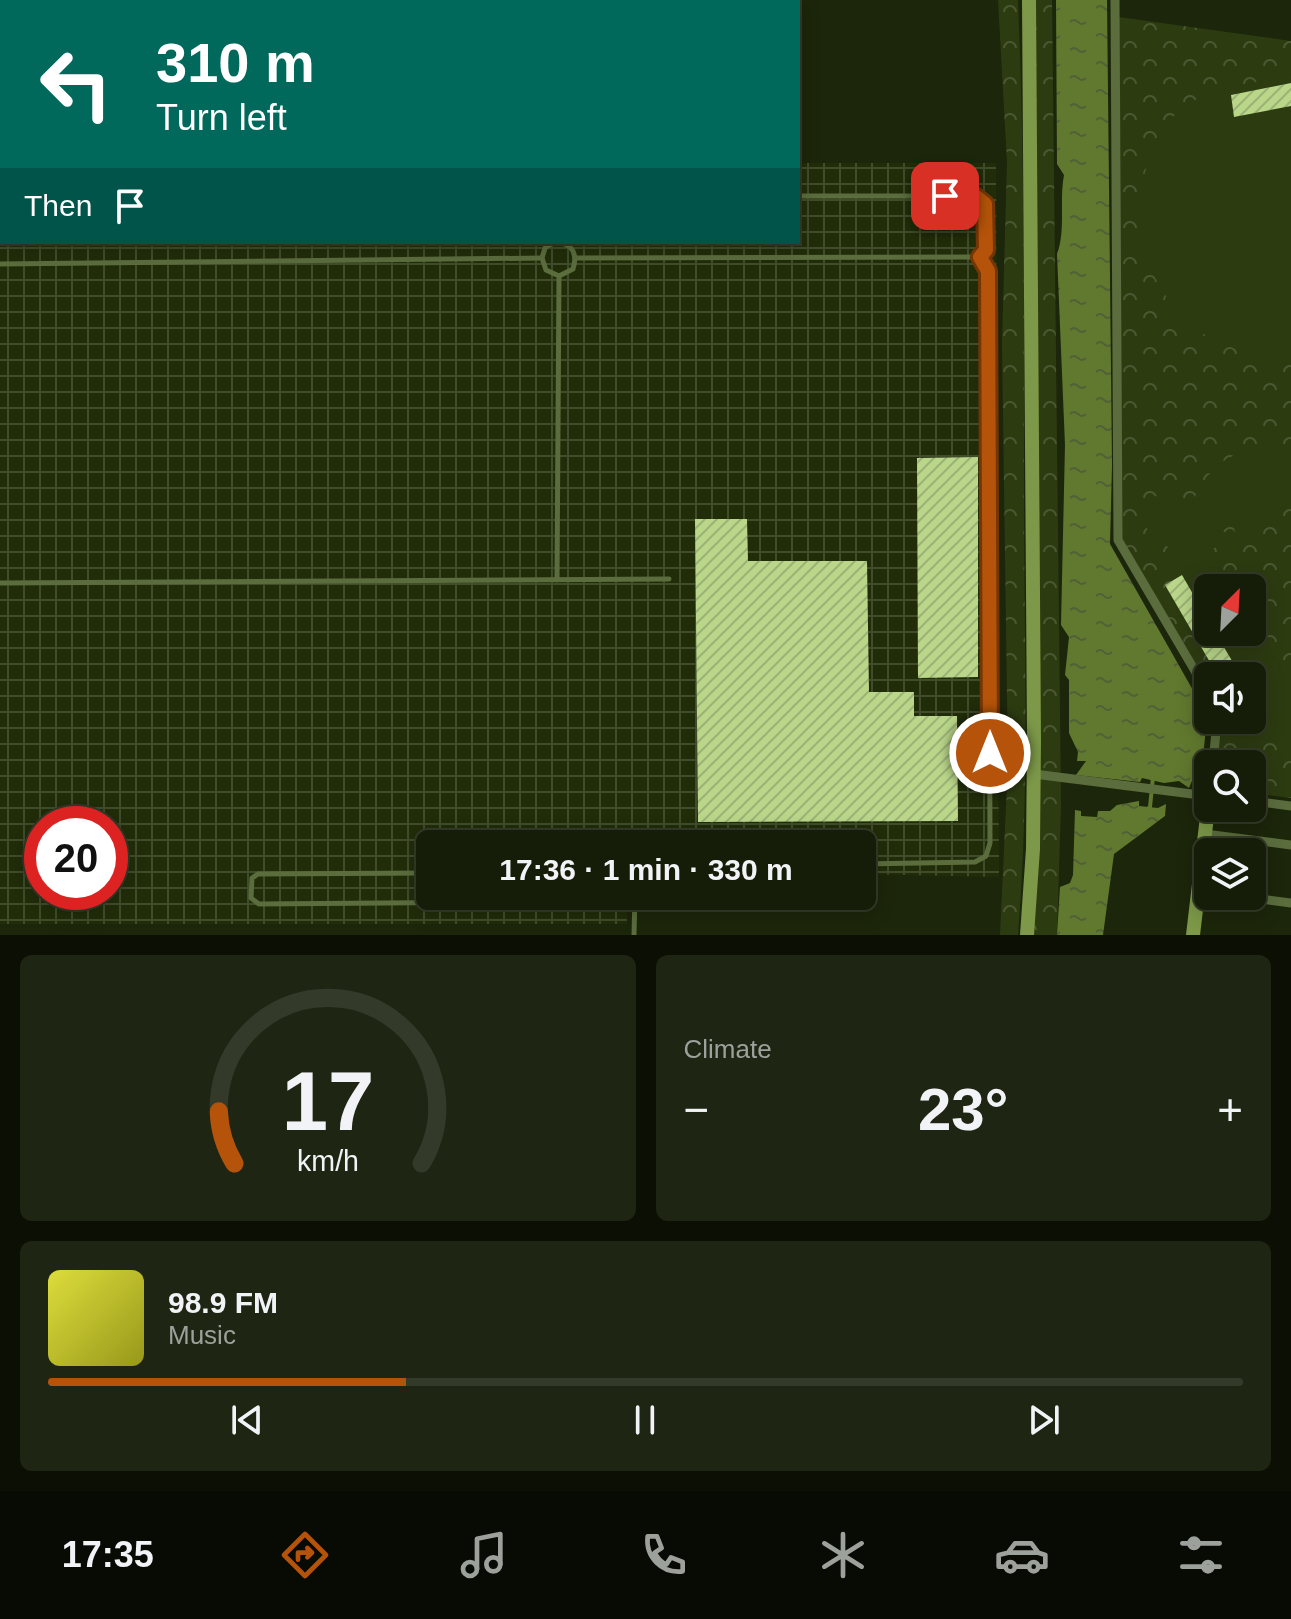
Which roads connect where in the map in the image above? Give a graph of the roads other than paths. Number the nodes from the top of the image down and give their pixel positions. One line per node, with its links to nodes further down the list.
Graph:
1 (1029, 0): 15 (street)
2 (1115, 0): 14 (street)
3 (800, 196): 6 (lane)
4 (551, 244): 7 (lane)
5 (566, 244): 8 (lane)
6 (980, 257): 8 (lane); 23 (lane)
7 (542, 258): 9 (lane); 10 (lane)
8 (576, 258): 10 (lane)
9 (0, 264)
10 (559, 276): 12 (lane)
11 (669, 579): 12 (lane)
12 (557, 580): 13 (lane)
13 (0, 583)
14 (1194, 669)
15 (1034, 774): 16 (street); 31 (street)
16 (1194, 794)
17 (1266, 803): 18 (street)
18 (1291, 806)
19 (1206, 822): 20 (street)
20 (1205, 834): 21 (street); 22 (street)
21 (1205, 838)
22 (1291, 845)
23 (876, 864)
24 (416, 873): 26 (lane)
25 (1266, 900): 27 (street)
26 (416, 901)
27 (1291, 903)
28 (634, 910): 30 (lane)
29 (1199, 910): 32 (street)
30 (634, 935)
31 (1027, 935)
32 (1193, 935)

